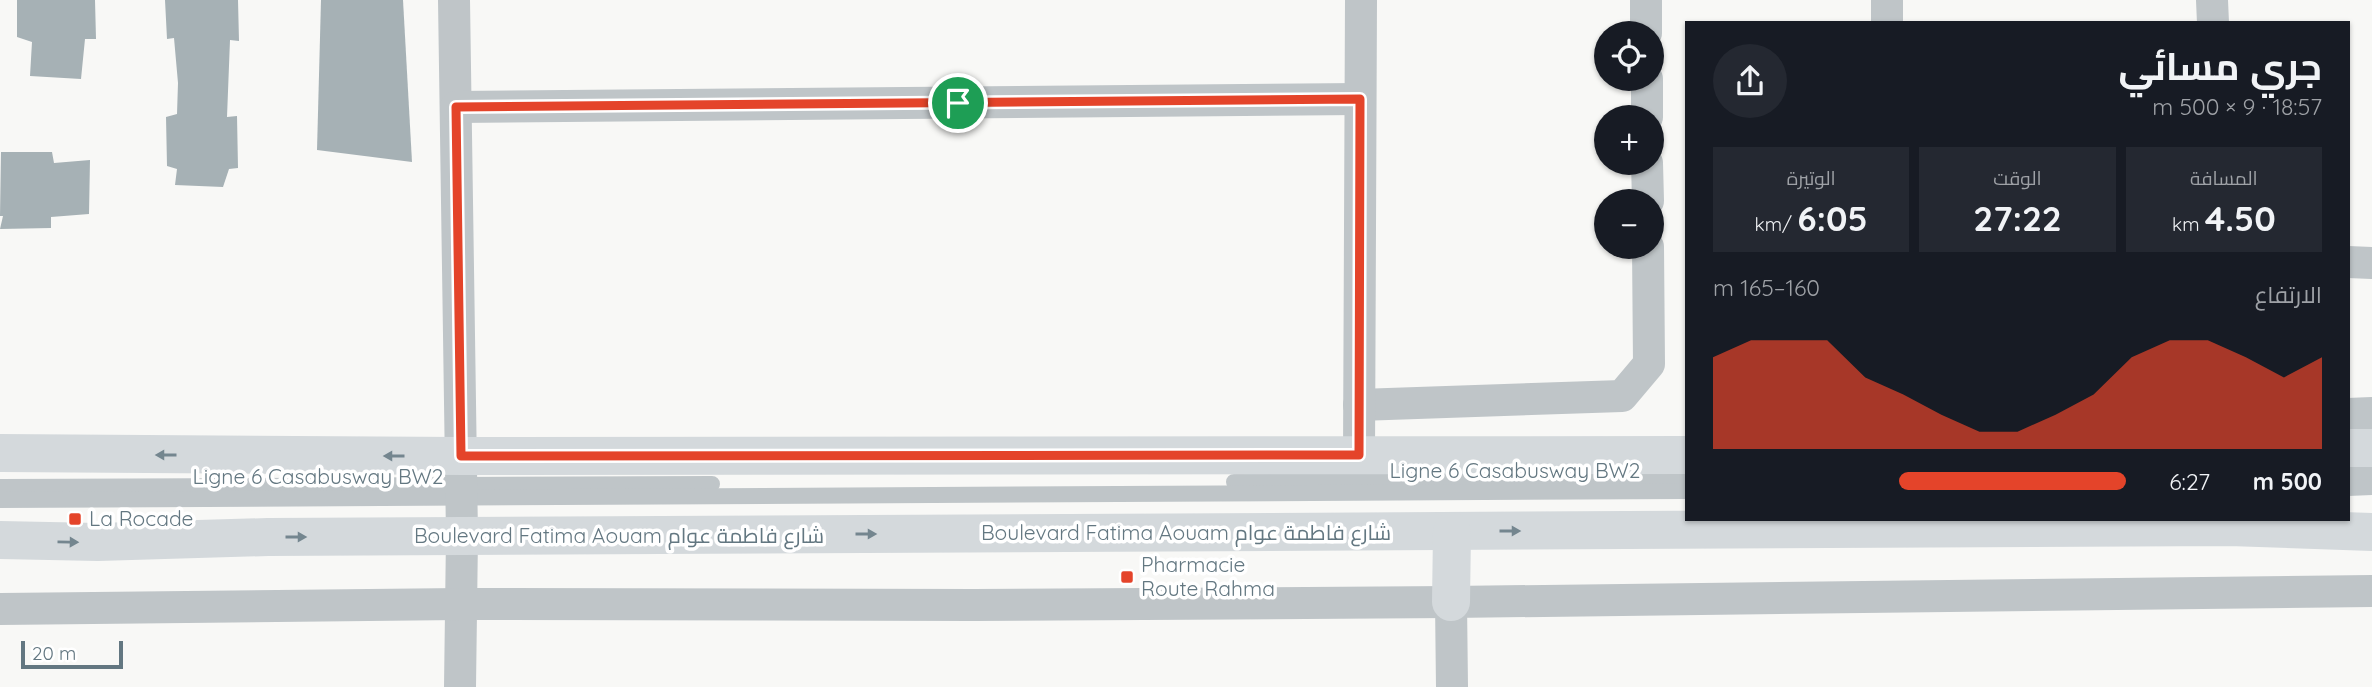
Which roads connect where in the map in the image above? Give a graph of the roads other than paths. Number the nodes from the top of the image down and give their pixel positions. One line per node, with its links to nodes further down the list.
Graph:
1 (454, 0): 10 (street)
2 (1361, 0): 9 (street)
3 (1646, 0): 6 (street)
4 (1887, 0): 7 (street)
5 (2212, 0): 8 (street)
6 (1646, 21)
7 (1887, 21)
8 (2213, 21)
9 (1360, 99): 10 (street); 14 (street)
10 (456, 107): 24 (street)
11 (1648, 259): 14 (street)
12 (2350, 262): 13 (street)
13 (2372, 263)
14 (1359, 405): 20 (street)
15 (2372, 413): 16 (street)
16 (2350, 414)
17 (2350, 448): 18 (main road)
18 (2372, 448)
19 (0, 453): 24 (main road, one-way to 19)
20 (1359, 455): 21 (main road); 24 (main road)
21 (1685, 456)
22 (2350, 475): 23 (lane)
23 (2372, 475)
24 (461, 479): 25 (lane, Ligne 6 Casabusway BW2); 26 (lane, Ligne 6 Casabusway BW2); 29 (lane, Ligne 6 Casabusway BW2); 30 (lane, Ligne 6 Casabusway BW2); 33 (street)
25 (1685, 480)
26 (0, 486)
27 (2372, 487): 28 (lane)
28 (2350, 488)
29 (1685, 491)
30 (0, 500)
31 (2372, 531): 32 (main road, Boulevard Fatima Aouam شارع فاطمة عوام, one-way to 31)
32 (1452, 532): 33 (main road, Boulevard Fatima Aouam شارع فاطمة عوام, one-way to 32); 36 (main road)
33 (462, 536): 34 (main road, Boulevard Fatima Aouam شارع فاطمة عوام, one-way to 33); 37 (street)
34 (0, 540)
35 (2372, 591): 36 (street)
36 (1451, 602): 37 (street); 40 (street)
37 (460, 604): 38 (street); 39 (street)
38 (0, 609)
39 (460, 687)
40 (1452, 687)

